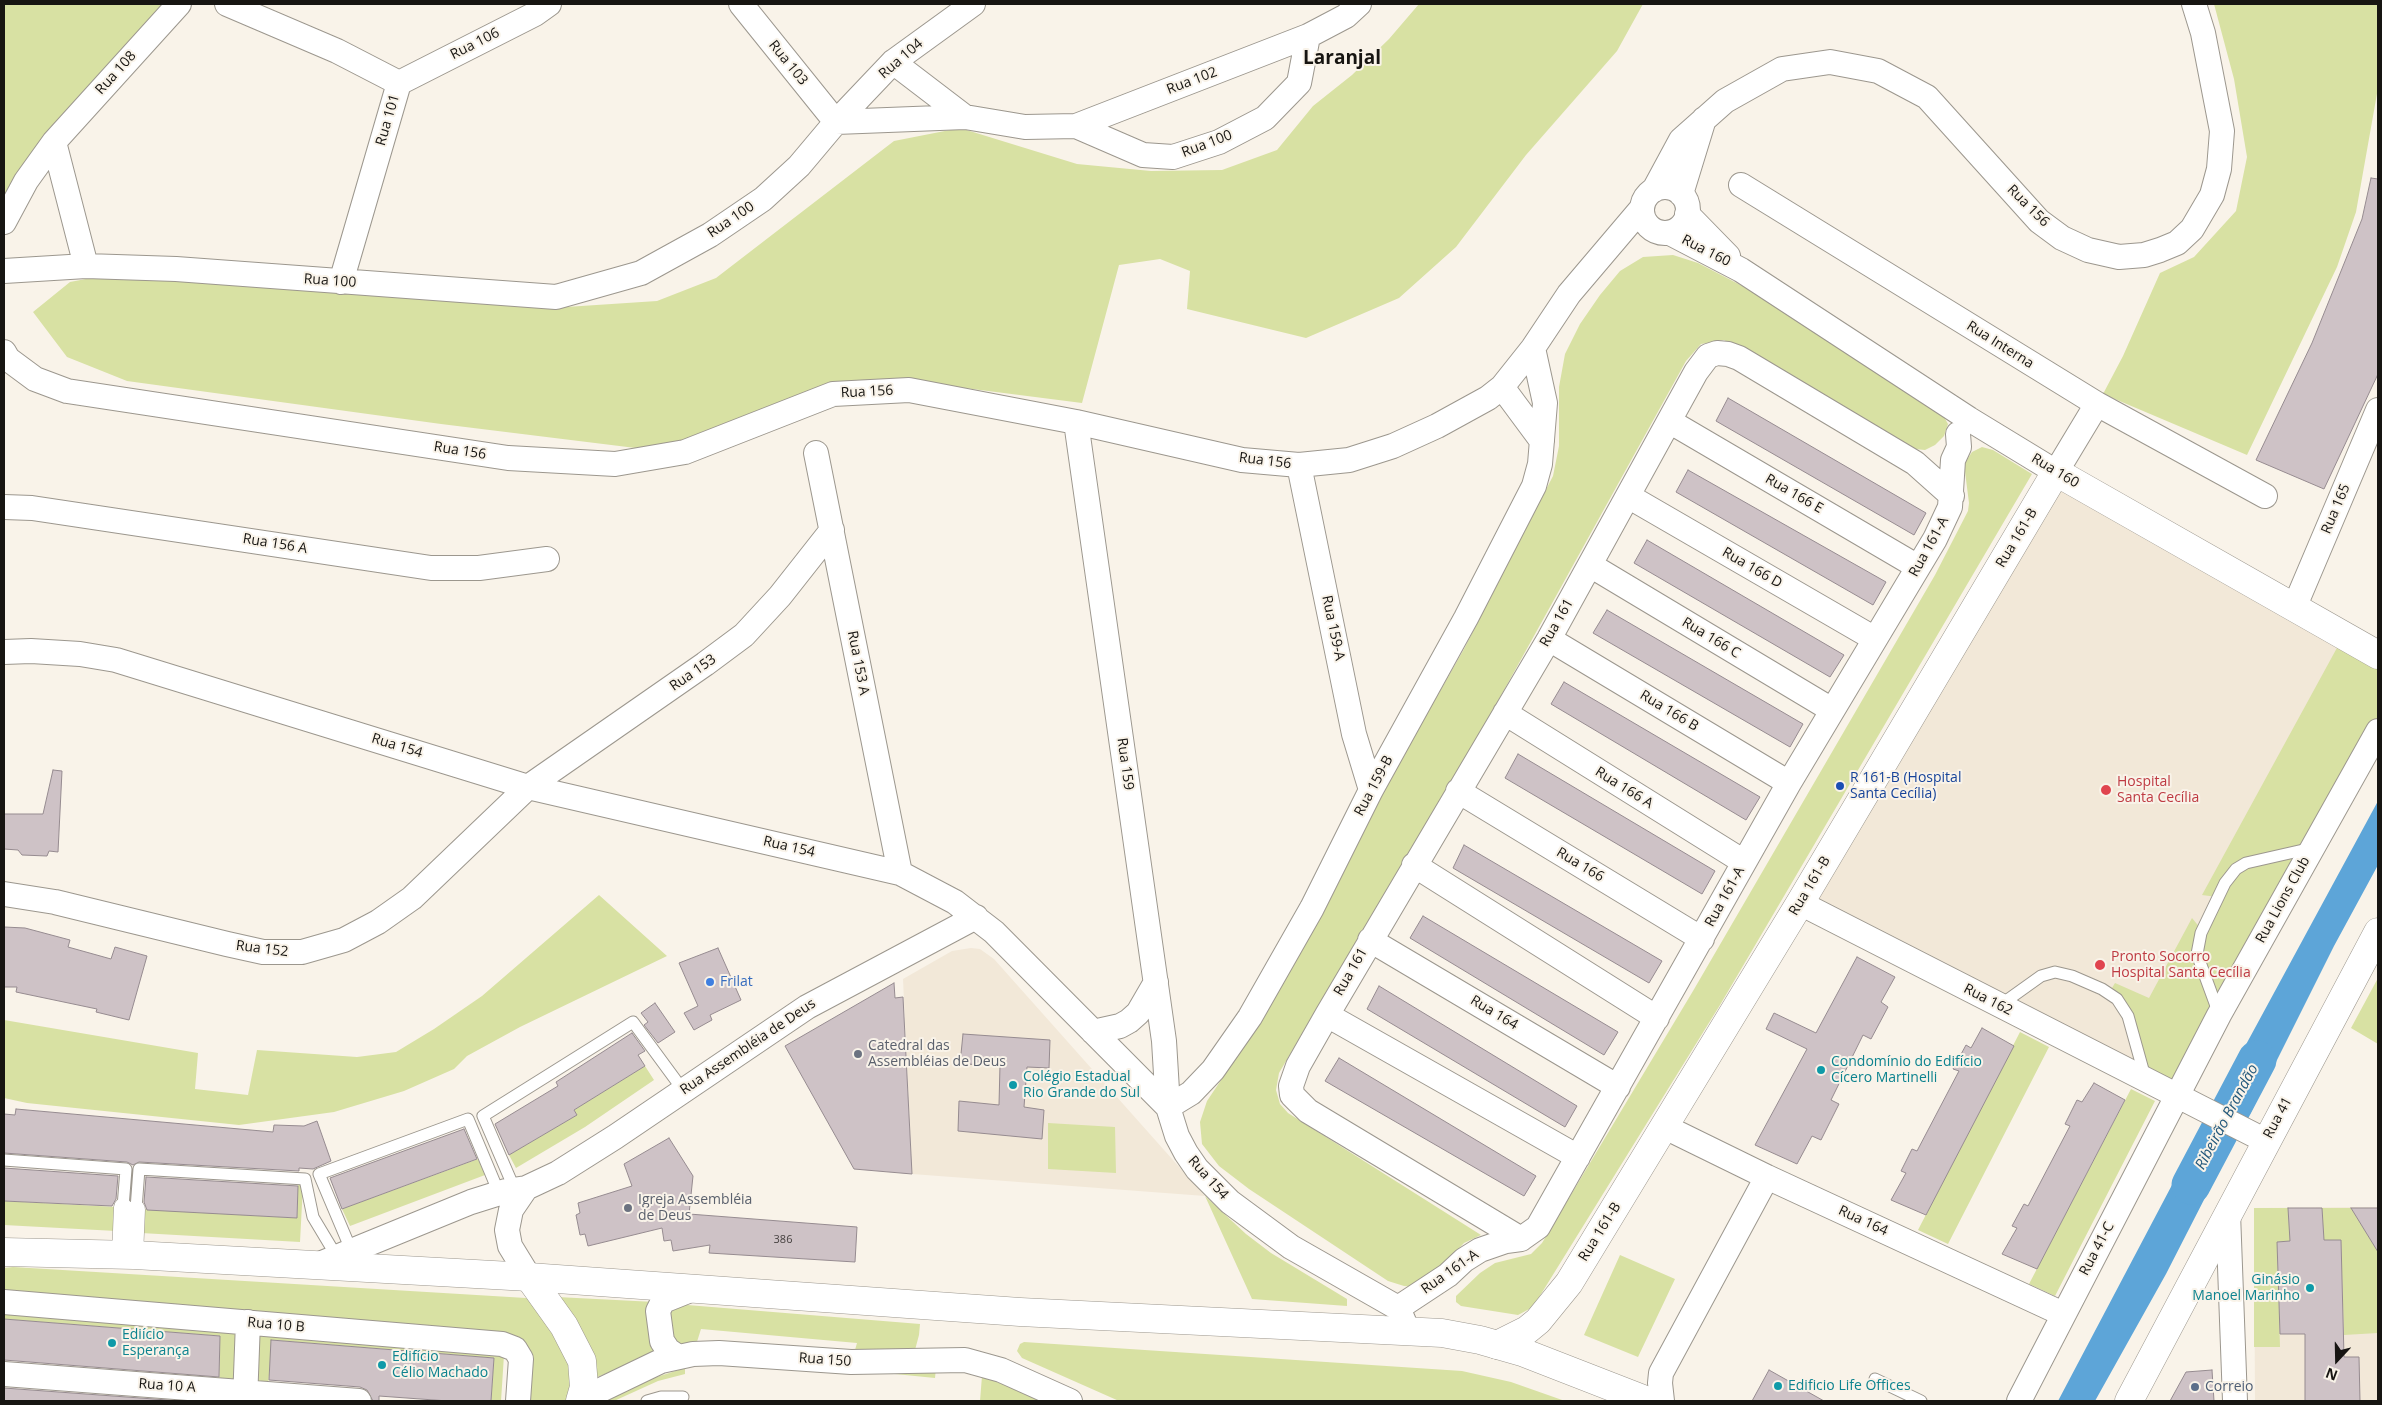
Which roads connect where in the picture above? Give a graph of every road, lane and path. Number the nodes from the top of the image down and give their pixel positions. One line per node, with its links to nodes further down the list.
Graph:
1 (178, 4): 15 (street, Rua 108)
2 (227, 4): 10 (street, Rua 101)
3 (549, 4): 10 (street, Rua 106)
4 (741, 4): 13 (street, Rua 103)
5 (972, 4): 9 (street, Rua 104)
6 (1359, 4): 8 (street)
7 (2194, 4): 12 (street, Rua 156)
8 (1308, 36): 14 (street, Rua 102); 14 (street, Rua 100)
9 (893, 62): 11 (street); 13 (street, Rua 104)
10 (399, 83): 25 (street, Rua 101)
11 (965, 117): 13 (street, Rua 100); 14 (street, Rua 100)
12 (1705, 117): 17 (street, Rua 156); 18 (street)
13 (836, 122): 25 (street, Rua 100)
14 (1076, 126)
15 (54, 142): 19 (street, Rua 108); 22 (street)
16 (1741, 185): 29 (street, Rua Interna)
17 (1648, 199): 18 (street); 20 (street); 21 (street, Rua 156)
18 (1684, 204): 20 (street); 23 (street, Rua 160)
19 (4, 222)
20 (1663, 232): 21 (street); 23 (street, Rua 160)
21 (1606, 249): 26 (street, Rua 156)
22 (86, 266): 24 (street, Rua 100); 25 (street, Rua 100)
23 (1742, 270): 33 (street, Rua 160)
24 (4, 271)
25 (341, 282)
26 (1534, 348): 28 (street, Rua 156); 34 (street, Rua 159-B)
27 (4, 352): 32 (street, Rua 156)
28 (1502, 387): 34 (street); 37 (street, Rua 156)
29 (2097, 404): 38 (street, Rua 161-B); 41 (street, Rua Interna)
30 (2378, 410): 47 (street, Rua 165)
31 (1669, 421): 36 (street, Rua 161); 39 (street, Rua 161); 46 (street, Rua 166 E)
32 (1076, 422): 37 (street, Rua 156); 69 (street, Rua 159)
33 (1964, 427): 36 (street); 38 (street, Rua 160); 40 (street, Rua 161-A)
34 (1542, 442): 57 (street, Rua 159-B)
35 (816, 453): 43 (street, Rua 153 A)
36 (1915, 463): 40 (street, Rua 161)
37 (1299, 465): 57 (street, Rua 159-A)
38 (2056, 472): 47 (street, Rua 160); 64 (street, Rua 161-B)
39 (1628, 496): 45 (street, Rua 161); 49 (street, Rua 166 D)
40 (1952, 496): 46 (street, Rua 161-A)
41 (2265, 496)
42 (4, 507): 44 (street, Rua 156 A)
43 (832, 530): 56 (street, Rua 153); 62 (street, Rua 153 A)
44 (547, 559)
45 (1590, 565): 48 (street, Rua 161); 52 (street, Rua 166 C)
46 (1918, 567): 49 (street, Rua 161-A)
47 (2294, 608): 51 (street, Rua 160)
48 (1548, 639): 53 (street, Rua 161); 55 (street, Rua 166 B)
49 (1875, 639): 52 (street, Rua 161-A)
50 (4, 652): 56 (street, Rua 154)
51 (2378, 655)
52 (1832, 710): 55 (street, Rua 161-A)
53 (1505, 713): 58 (street, Rua 161); 60 (street, Rua 166 A)
54 (2378, 732): 59 (street, Rua Lions Club)
55 (1789, 783): 60 (street, Rua 161-A)
56 (528, 786): 62 (street, Rua 154); 63 (street, Rua 152)
57 (1371, 790): 79 (street, Rua 159-B)
58 (1458, 791): 61 (street, Rua 161); 67 (street, Rua 166)
59 (2312, 848): 72 (street, Rua Lions Club); 72 (lane)
60 (1744, 862): 67 (street, Rua 161-A)
61 (1414, 865): 68 (street, Rua 161); 73 (street)
62 (900, 873): 65 (street, Rua 154)
63 (4, 894)
64 (1800, 903): 70 (street, Rua 162); 80 (street, Rua 161-B)
65 (976, 917): 74 (street, Rua 154); 77 (street, Rua Assembléia de Deus)
66 (2378, 932): 81 (street, Rua 41)
67 (1702, 939): 73 (street, Rua 161-A)
68 (1370, 940): 71 (street, Rua 161); 76 (street, Rua 164)
69 (1156, 982): 74 (street); 79 (street, Rua 159)
70 (1999, 1006): 75 (street, Rua 162); 75 (lane)
71 (1327, 1015): 82 (street); 88 (street, Rua 161)
72 (2219, 1015): 78 (street, Rua Lions Club)
73 (1657, 1018): 76 (street, Rua 161-A)
74 (1094, 1032): 79 (street, Rua 154)
75 (2146, 1081): 78 (street, Rua 162)
76 (1618, 1087): 82 (street, Rua 161-A)
77 (683, 1090): 85 (street, Rua Assembléia de Deus); 85 (lane)
78 (2177, 1096): 81 (street, Rua 162); 95 (street, Rua 41-C)
79 (1168, 1107): 96 (street, Rua 154)
80 (1665, 1127): 84 (street, Rua 164); 98 (street, Rua 161-B)
81 (2259, 1137): 87 (street, Rua 41)
82 (1578, 1157): 88 (street, Rua 161-A)
83 (4, 1160): 86 (lane)
84 (1767, 1177): 95 (street, Rua 164); 110 (street)
85 (513, 1190): 91 (street, Rua Assembléia de Deus); 91 (lane); 92 (street, Rua Assembléia de Deus)
86 (129, 1208): 90 (street); 91 (lane)
87 (2228, 1214): 113 (street, Rua 41); 114 (street)
88 (1521, 1239): 96 (street, Rua 161-A)
89 (7, 1253): 90 (street)
90 (128, 1255): 91 (street)
91 (335, 1258): 92 (street)
92 (529, 1277): 93 (street); 105 (street)
93 (693, 1289): 96 (street); 99 (street)
94 (4, 1302): 97 (street, Rua 10 B)
95 (2063, 1314): 112 (street, Rua 41-C)
96 (1403, 1320): 98 (street)
97 (248, 1322): 102 (street, Rua 10 B); 103 (street)
98 (1498, 1345): 109 (street)
99 (678, 1356): 105 (street, Rua 150); 108 (street, Rua 150)
100 (4, 1374): 103 (street, Rua 10 A)
101 (1875, 1379): 111 (lane)
102 (519, 1390)
103 (245, 1396): 106 (street, Rua 10 A)
104 (683, 1397): 107 (lane)
105 (581, 1400)
106 (359, 1401)
107 (647, 1401)
108 (1070, 1401)
109 (1648, 1401)
110 (1662, 1401)
111 (1921, 1401)
112 (2018, 1401)
113 (2129, 1401)
114 (2235, 1401)

